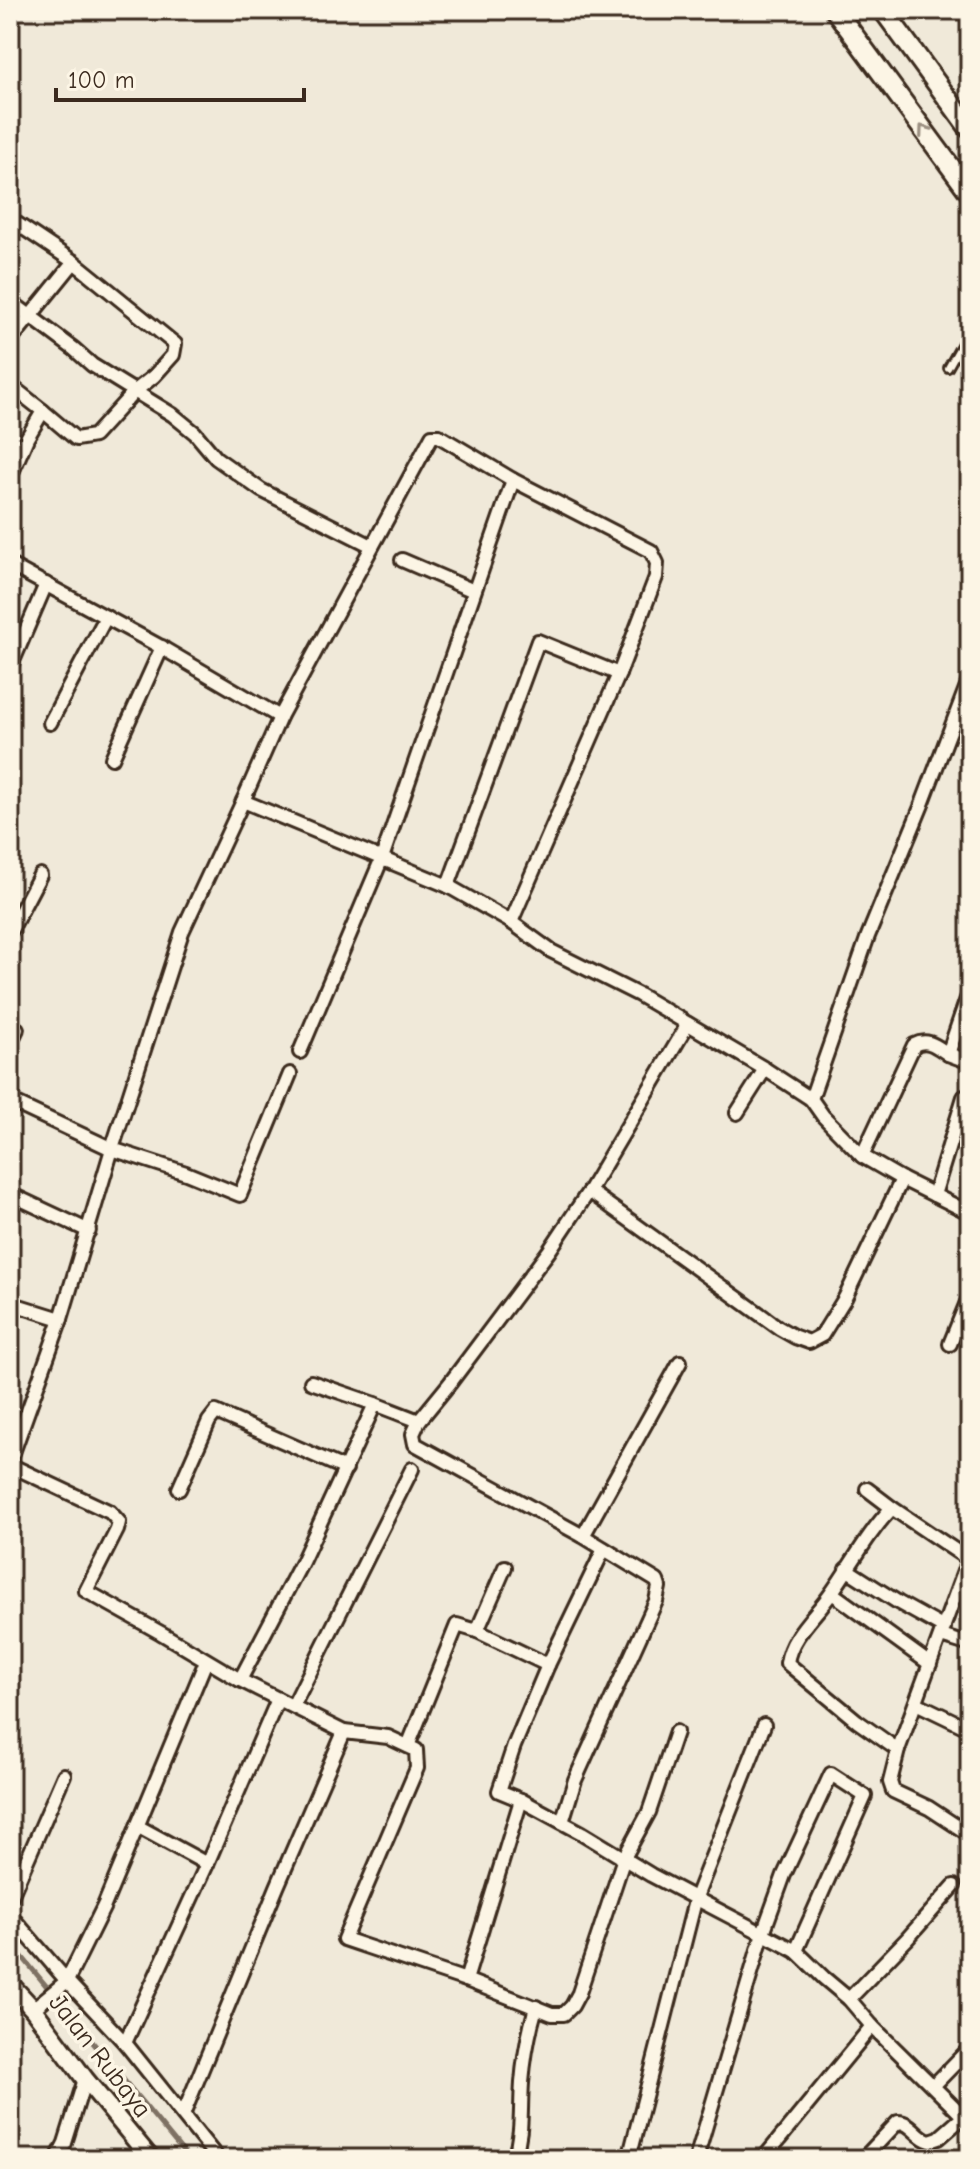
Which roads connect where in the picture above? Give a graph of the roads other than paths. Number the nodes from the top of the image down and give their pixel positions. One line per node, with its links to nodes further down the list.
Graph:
1 (835, 10): 4 (main road, one-way to 1)
2 (883, 10): 3 (main road)
3 (970, 129)
4 (970, 193)
5 (10, 219): 6 (street)
6 (74, 262): 8 (street); 13 (street)
7 (10, 301): 8 (street)
8 (31, 315): 10 (street); 13 (street)
9 (970, 329): 11 (lane)
10 (10, 341)
11 (948, 368)
12 (10, 385): 14 (street)
13 (134, 392): 14 (street); 17 (street)
14 (43, 411): 15 (street)
15 (10, 477)
16 (513, 480): 17 (street); 21 (street); 25 (street)
17 (372, 546): 27 (street)
18 (402, 560): 21 (street)
19 (10, 565): 20 (street)
20 (46, 584): 22 (street); 24 (street)
21 (474, 591): 31 (street)
22 (106, 617): 23 (street); 28 (street)
23 (162, 647): 27 (street); 29 (street)
24 (10, 668)
25 (619, 674): 33 (street); 34 (street)
26 (970, 678): 46 (street)
27 (280, 717): 30 (street)
28 (50, 723)
29 (112, 758)
30 (243, 801): 31 (street); 49 (street)
31 (382, 858): 33 (street); 40 (street)
32 (40, 875): 35 (street)
33 (448, 886): 34 (street)
34 (511, 922): 37 (street)
35 (10, 932)
36 (970, 990): 41 (street)
37 (688, 1024): 43 (street); 52 (street)
38 (17, 1029): 39 (street)
39 (10, 1044)
40 (300, 1052)
41 (948, 1054): 42 (street); 50 (street)
42 (970, 1062)
43 (765, 1069): 46 (street); 48 (street)
44 (290, 1074): 49 (street)
45 (964, 1097): 54 (street)
46 (811, 1099): 50 (street)
47 (10, 1101): 49 (street)
48 (737, 1113)
49 (112, 1149): 56 (street)
50 (862, 1156): 51 (street)
51 (902, 1179): 52 (street); 54 (street)
52 (589, 1191): 64 (street)
53 (10, 1194): 56 (street)
54 (934, 1195): 55 (street)
55 (970, 1213)
56 (89, 1231): 59 (street)
57 (970, 1295): 60 (street)
58 (10, 1303): 59 (street)
59 (61, 1319): 65 (street)
60 (950, 1344)
61 (680, 1362): 71 (street)
62 (311, 1382): 63 (street)
63 (375, 1404): 64 (street); 66 (street)
64 (419, 1421): 71 (street)
65 (10, 1463): 80 (street)
66 (346, 1469): 68 (street); 83 (street)
67 (412, 1469): 86 (street)
68 (179, 1489)
69 (867, 1489): 70 (street)
70 (892, 1508): 73 (street); 75 (street)
71 (583, 1536): 72 (street)
72 (604, 1549): 82 (street); 95 (street)
73 (969, 1557): 78 (street)
74 (505, 1567): 77 (street)
75 (846, 1569): 76 (street); 78 (street)
76 (832, 1593): 81 (street); 92 (street)
77 (477, 1631): 82 (street); 91 (street)
78 (942, 1632): 79 (street); 81 (street)
79 (970, 1645)
80 (206, 1661): 83 (street); 96 (street)
81 (930, 1664): 85 (street)
82 (548, 1665): 94 (street)
83 (240, 1680): 84 (street)
84 (278, 1699): 86 (street); 99 (street)
85 (916, 1703): 88 (street); 92 (street)
86 (293, 1706): 89 (street)
87 (764, 1725): 101 (street)
88 (970, 1729)
89 (344, 1732): 91 (street); 117 (street)
90 (676, 1732): 98 (street)
91 (408, 1746): 106 (street)
92 (898, 1750): 97 (street)
93 (64, 1775): 102 (street)
94 (521, 1800): 95 (street); 106 (street)
95 (562, 1822): 98 (street)
96 (137, 1826): 99 (street); 107 (street)
97 (970, 1835)
98 (624, 1858): 101 (street); 111 (street)
99 (207, 1864): 113 (street)
100 (954, 1886): 109 (street)
101 (696, 1897): 104 (street); 123 (street)
102 (10, 1899)
103 (10, 1915): 107 (street)
104 (763, 1933): 105 (street); 105 (street); 124 (street)
105 (796, 1951): 109 (street)
106 (466, 1980): 111 (street)
107 (64, 1983): 110 (street); 113 (street)
108 (10, 1984): 110 (street, Jalan Rubaya)
109 (849, 1999): 112 (street)
110 (37, 2006): 115 (street, Jalan Rubaya)
111 (536, 2007): 122 (street)
112 (872, 2026): 116 (street); 125 (street)
113 (125, 2043): 117 (street)
114 (970, 2048): 116 (street)
115 (85, 2079): 119 (street); 120 (street, Jalan Rubaya)
116 (934, 2085): 118 (street)
117 (183, 2115): 121 (street)
118 (966, 2120): 126 (street)
119 (57, 2159)
120 (151, 2159)
121 (218, 2159)
122 (514, 2159)
123 (629, 2159)
124 (696, 2159)
125 (763, 2159)
126 (863, 2159)

